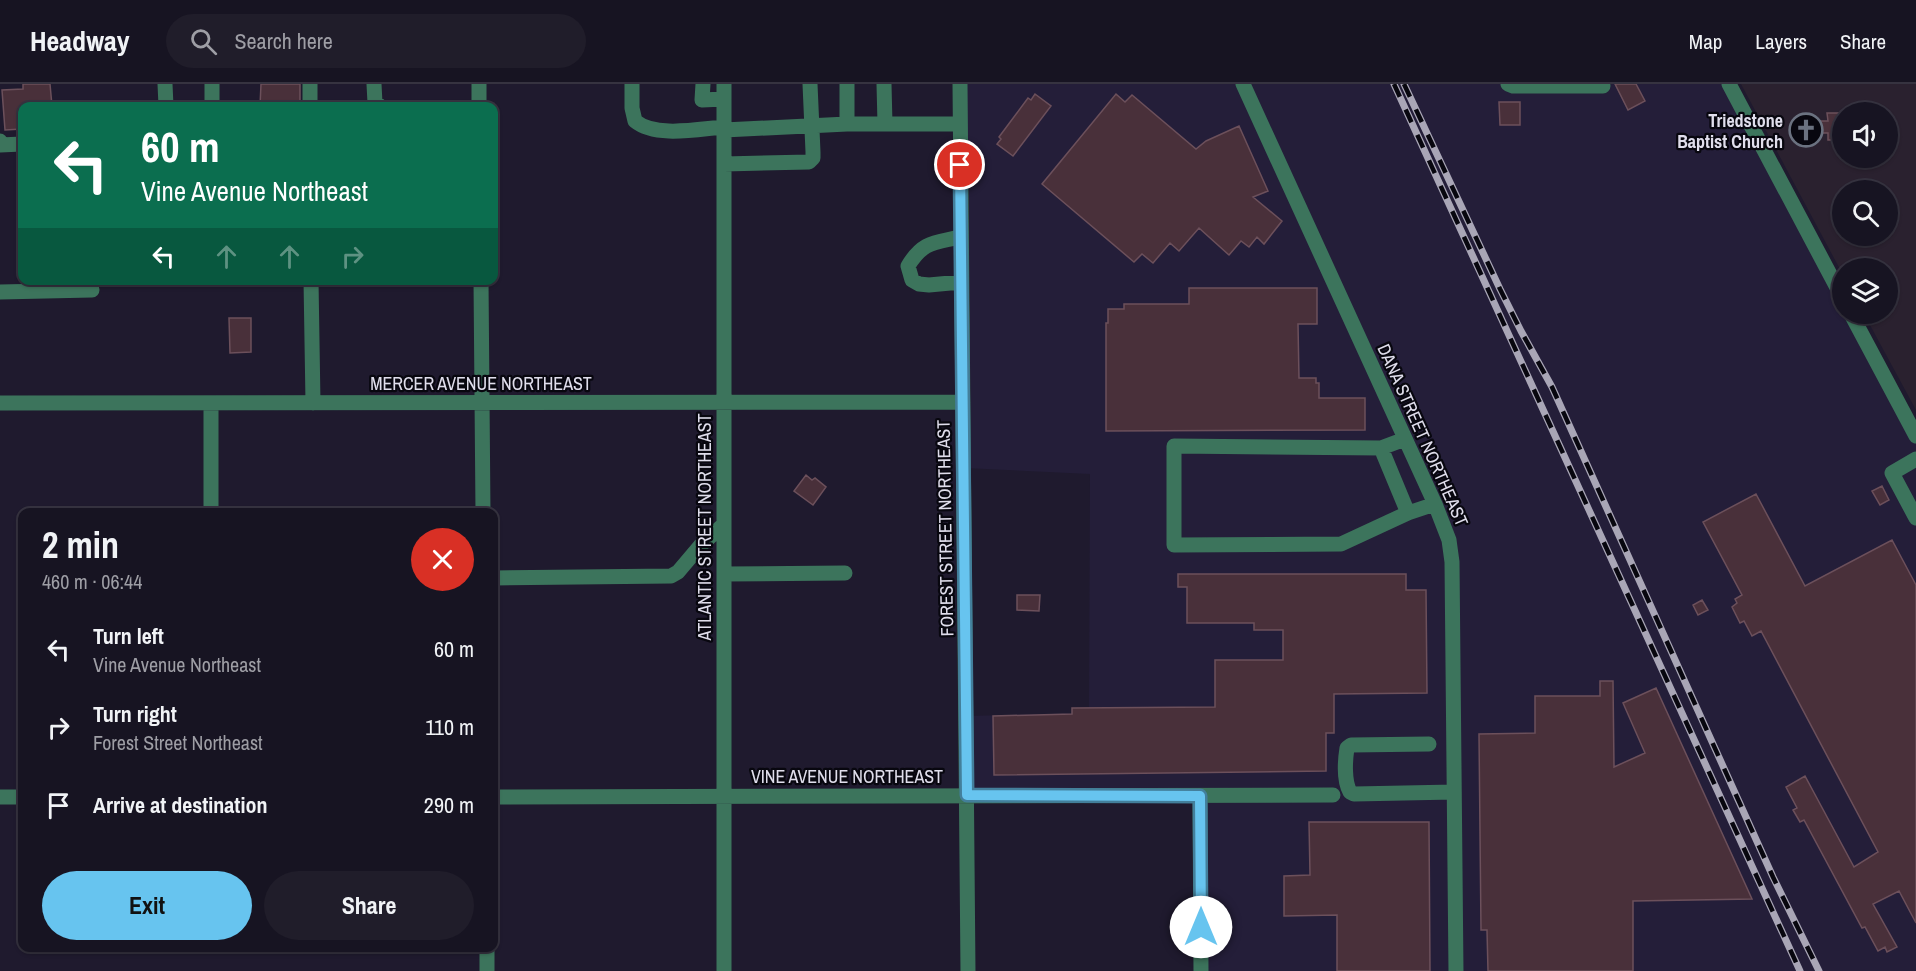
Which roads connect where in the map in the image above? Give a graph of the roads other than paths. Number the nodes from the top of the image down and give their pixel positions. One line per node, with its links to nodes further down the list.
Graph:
1 (165, 84): 17 (street)
2 (212, 84): 18 (street)
3 (310, 84): 19 (street)
4 (374, 84): 20 (street)
5 (479, 84): 21 (street)
6 (632, 84): 26 (street)
7 (703, 84): 16 (street)
8 (810, 84): 25 (street)
9 (847, 84): 22 (street)
10 (884, 84): 23 (street)
11 (960, 84): 24 (street, FOREST STREET NORTHEAST)
12 (1244, 84): 45 (street, DANA STREET NORTHEAST)
13 (1508, 84): 15 (street)
14 (1729, 84): 31 (street)
15 (1603, 86)
16 (724, 92): 26 (street, ATLANTIC STREET NORTHEAST)
17 (166, 102)
18 (212, 102)
19 (310, 102)
20 (375, 102)
21 (479, 102)
22 (847, 124): 23 (street); 25 (street)
23 (885, 124): 24 (street)
24 (960, 124): 30 (street, FOREST STREET NORTHEAST)
25 (811, 127): 26 (street); 29 (street)
26 (724, 129): 29 (street, ATLANTIC STREET NORTHEAST)
27 (0, 141): 28 (street)
28 (18, 144)
29 (724, 164): 38 (street, ATLANTIC STREET NORTHEAST)
30 (960, 237): 32 (street, FOREST STREET NORTHEAST); 32 (street)
31 (1832, 278)
32 (961, 282): 39 (street, FOREST STREET NORTHEAST)
33 (311, 285): 42 (street)
34 (481, 285): 43 (street)
35 (92, 290): 36 (street)
36 (0, 292)
37 (1856, 324): 44 (street)
38 (724, 402): 39 (street, MERCER AVENUE NORTHEAST); 43 (street, MERCER AVENUE NORTHEAST); 53 (street, ATLANTIC STREET NORTHEAST)
39 (963, 402): 59 (street, FOREST STREET NORTHEAST)
40 (0, 403): 41 (street, MERCER AVENUE NORTHEAST)
41 (211, 403): 42 (street, MERCER AVENUE NORTHEAST); 49 (street)
42 (313, 403): 43 (street, MERCER AVENUE NORTHEAST)
43 (482, 403): 50 (street)
44 (1916, 435)
45 (1405, 440): 46 (street); 48 (street, DANA STREET NORTHEAST)
46 (1381, 448): 51 (street); 51 (street)
47 (1916, 459): 52 (street)
48 (1435, 504): 51 (street); 58 (street, DANA STREET NORTHEAST)
49 (211, 508)
50 (483, 508)
51 (1408, 513)
52 (1916, 518)
53 (723, 525): 55 (street, ATLANTIC STREET NORTHEAST); 56 (street)
54 (845, 573): 55 (street)
55 (724, 574): 61 (street, ATLANTIC STREET NORTHEAST)
56 (498, 578)
57 (1429, 744): 58 (street)
58 (1454, 792): 71 (street, DANA STREET NORTHEAST)
59 (967, 795): 61 (street, VINE AVENUE NORTHEAST); 62 (street, VINE AVENUE NORTHEAST); 69 (street, FOREST STREET NORTHEAST)
60 (1333, 795): 62 (street, VINE AVENUE NORTHEAST)
61 (724, 796): 65 (street, VINE AVENUE NORTHEAST); 68 (street, ATLANTIC STREET NORTHEAST)
62 (1200, 796): 70 (street)
63 (0, 797): 64 (street)
64 (18, 797)
65 (498, 797)
66 (487, 952): 67 (street)
67 (487, 971)
68 (724, 971)
69 (968, 971)
70 (1201, 971)
71 (1456, 971)

